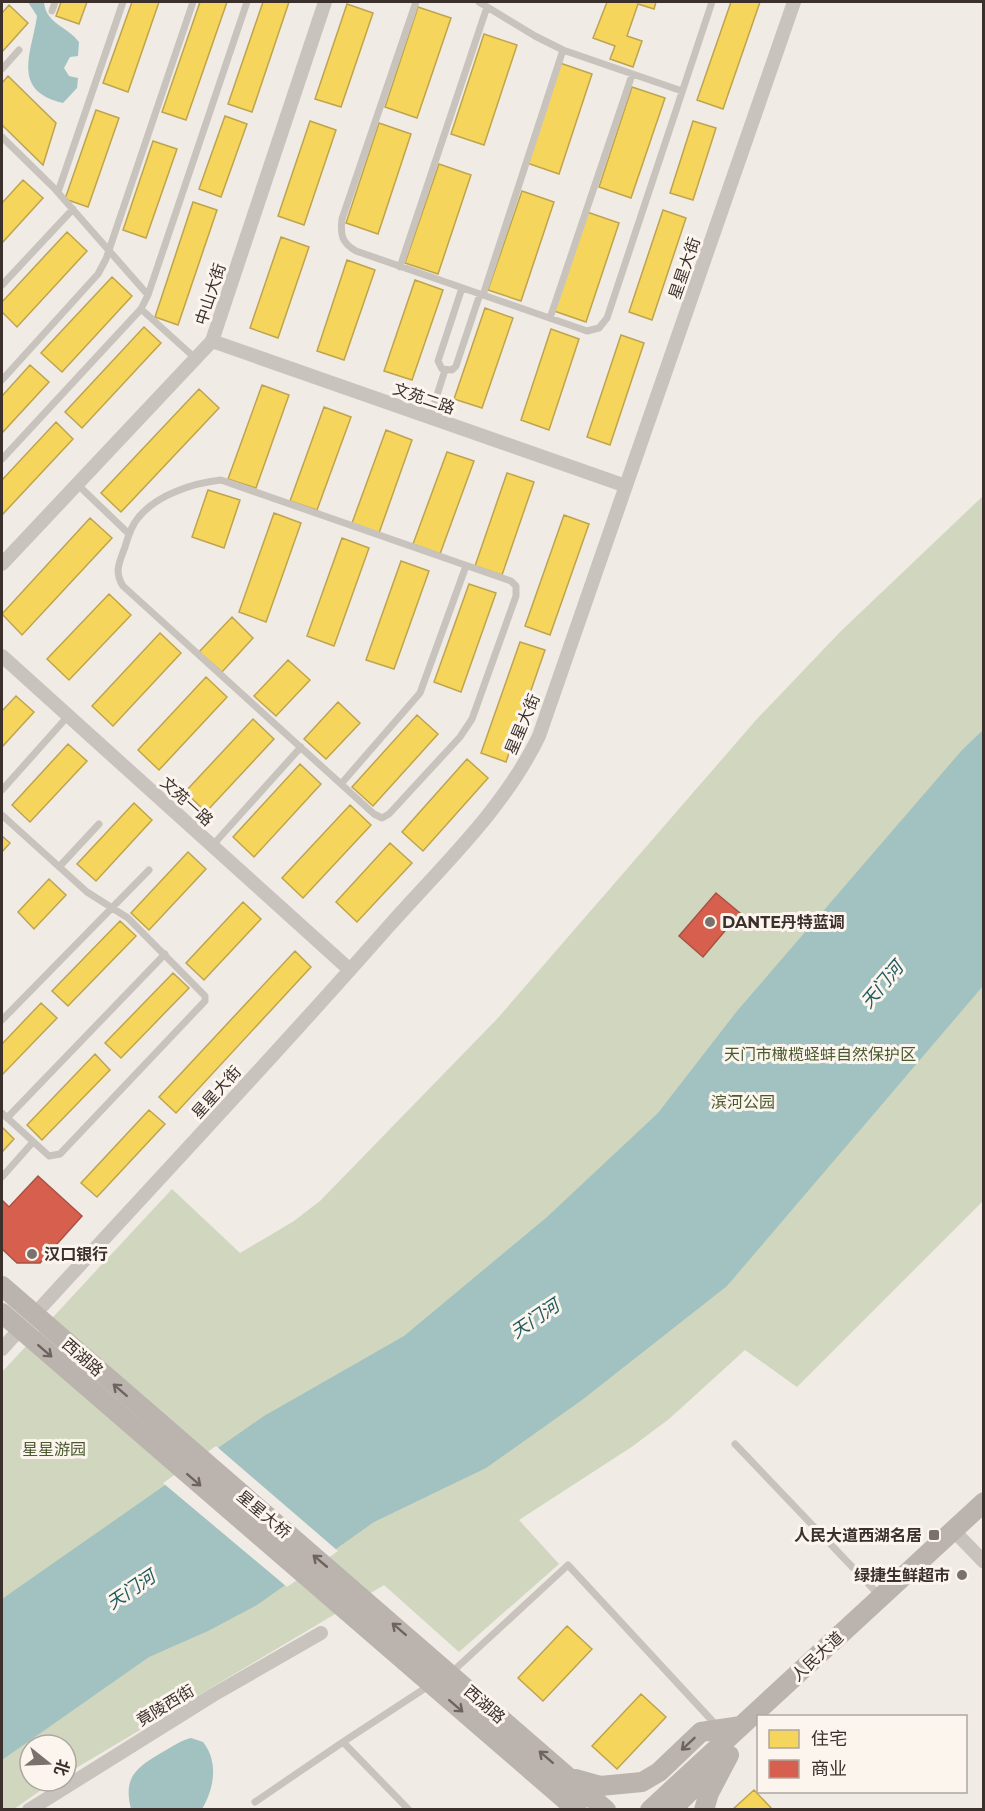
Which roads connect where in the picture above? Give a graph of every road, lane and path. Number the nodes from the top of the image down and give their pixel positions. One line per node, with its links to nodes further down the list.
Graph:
1 (55, 2): 11 (lane)
2 (123, 2): 18 (lane)
3 (193, 2): 20 (lane)
4 (247, 2): 24 (lane)
5 (325, 2): 28 (street, 中山大街)
6 (416, 2): 21 (lane)
7 (479, 2): 10 (lane)
8 (712, 2): 16 (lane)
9 (795, 2): 35 (street, 星星大街)
10 (487, 7): 13 (lane); 21 (lane)
11 (52, 11)
12 (19, 50): 14 (lane)
13 (564, 50): 15 (lane); 25 (lane)
14 (2, 69)
15 (632, 75): 16 (lane); 27 (lane)
16 (682, 91): 27 (lane)
17 (2, 137): 18 (lane)
18 (58, 192): 19 (lane)
19 (73, 209): 20 (lane); 22 (lane)
20 (109, 249): 24 (lane); 31 (lane)
21 (400, 267): 23 (lane)
22 (2, 285)
23 (462, 288): 25 (lane); 30 (lane)
24 (148, 295): 26 (lane)
25 (481, 295): 27 (lane); 30 (lane)
26 (141, 309): 29 (lane); 33 (lane)
27 (550, 318)
28 (212, 341): 29 (street, 中山大街); 32 (street, 文苑二路)
29 (195, 358): 34 (street, 中山大街)
30 (445, 370): 32 (lane)
31 (2, 380)
32 (430, 417): 35 (street, 文苑二路)
33 (2, 459)
34 (77, 484): 36 (lane); 37 (street, 中山大街)
35 (626, 486): 51 (street, 星星大街)
36 (129, 534): 38 (lane); 41 (lane)
37 (2, 564)
38 (466, 566): 42 (lane); 42 (lane)
39 (2, 656): 40 (street, 文苑一路)
40 (68, 716): 43 (lane); 46 (street, 文苑一路)
41 (301, 747): 42 (lane); 46 (lane)
42 (341, 784)
43 (2, 790)
44 (2, 815): 47 (lane)
45 (99, 824): 47 (lane)
46 (212, 846): 51 (street, 文苑一路)
47 (59, 867): 49 (lane)
48 (149, 870): 49 (lane)
49 (111, 907): 50 (lane); 52 (lane)
50 (165, 954): 53 (lane); 54 (lane)
51 (350, 970): 58 (street, 星星大街)
52 (2, 1020)
53 (4, 1115): 54 (lane)
54 (33, 1142): 55 (lane)
55 (2, 1177)
56 (2, 1286): 58 (main road, 西湖路)
57 (2, 1313): 59 (main road, 西湖路)
58 (34, 1315): 61 (main road, 西湖路, one-way to 58)
59 (20, 1329): 60 (street); 61 (main road, 西湖路, one-way to 61)
60 (2, 1349)
61 (157, 1435): 68 (main road, 星星大桥, one-way to 61); 69 (main road, 星星大桥, one-way to 69)
62 (735, 1444): 67 (lane)
63 (984, 1502): 65 (main road, 人民大道)
64 (984, 1518): 65 (main road, 人民大道)
65 (957, 1534): 66 (street); 67 (main road, 人民大道); 74 (main road, 人民大道)
66 (984, 1562)
67 (880, 1597): 73 (main road, 人民大道)
68 (364, 1599): 71 (main road, 西湖路, one-way to 68)
69 (348, 1613): 72 (main road, 西湖路)
70 (321, 1633): 81 (street, 竟陵西街)
71 (450, 1674): 76 (lane); 79 (main road, 西湖路, one-way to 71)
72 (430, 1684): 77 (lane); 83 (main road, 西湖路, one-way to 83)
73 (762, 1715)
74 (771, 1715)
75 (750, 1727): 76 (main road); 78 (main road, 人民大道); 85 (main road, 人民大道)
76 (719, 1728): 79 (main road, one-way to 79)
77 (343, 1742): 80 (lane); 82 (lane)
78 (729, 1755): 86 (main road, 人民大道); 87 (main road)
79 (568, 1777): 84 (main road, 西湖路)
80 (255, 1802)
81 (29, 1809)
82 (410, 1809)
83 (577, 1809)
84 (606, 1809)
85 (650, 1809)
86 (670, 1809)
87 (704, 1809)

